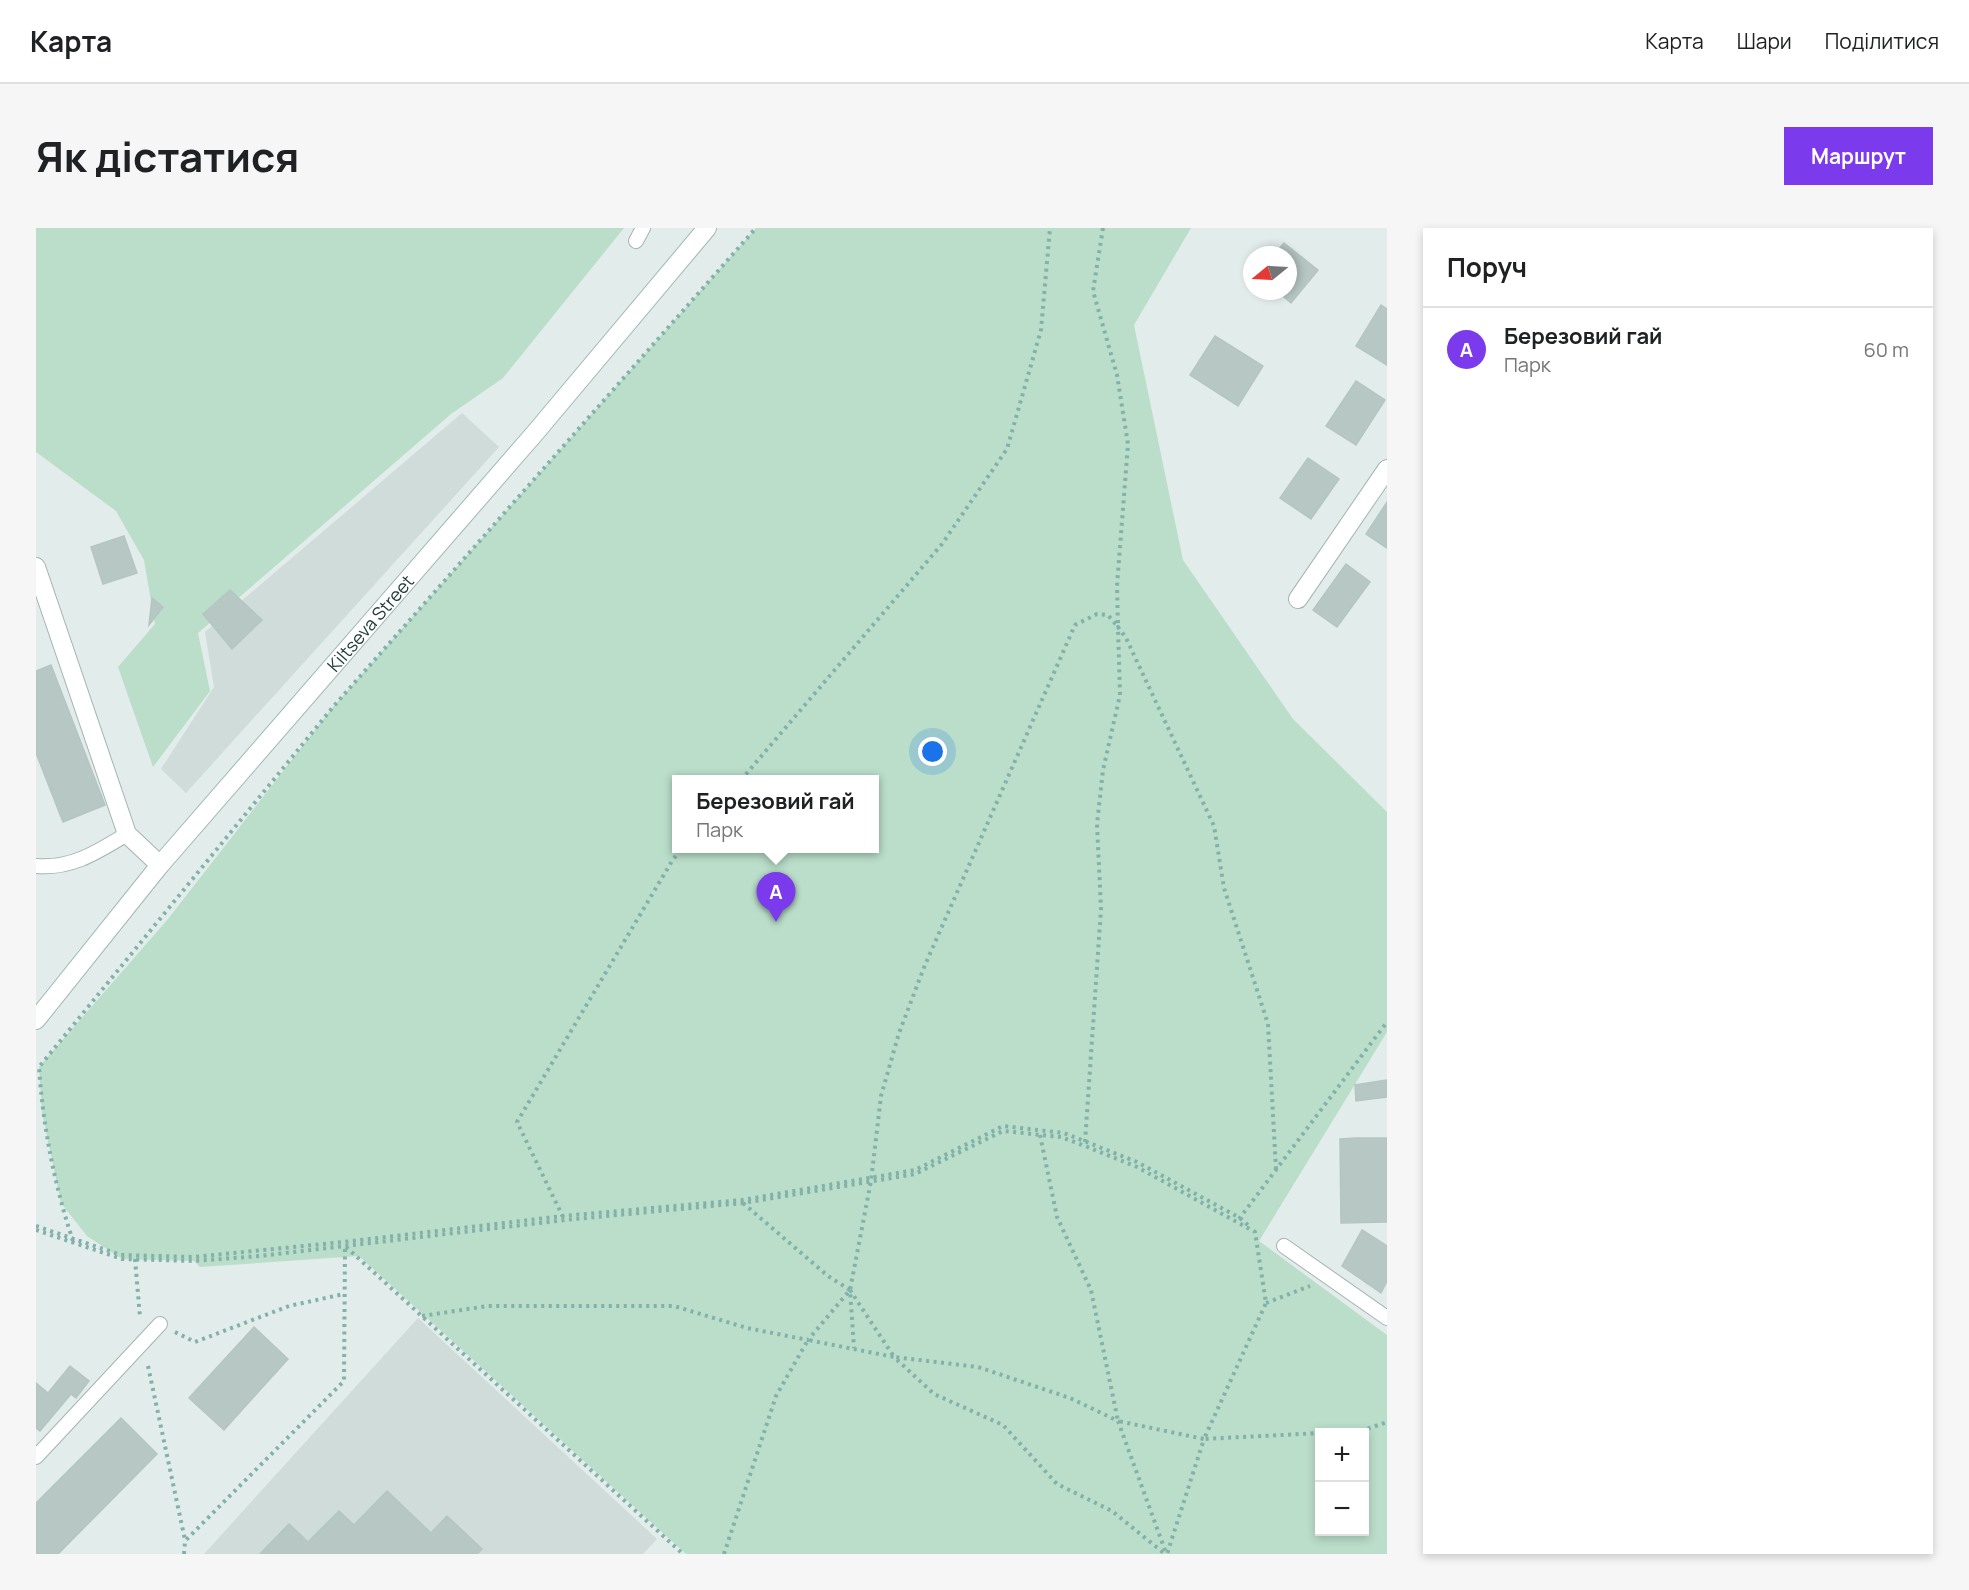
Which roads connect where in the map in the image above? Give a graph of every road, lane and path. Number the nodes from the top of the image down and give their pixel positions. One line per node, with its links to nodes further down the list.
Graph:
1 (643, 228): 6 (lane)
2 (707, 228): 14 (main road, Kiltseva Street)
3 (756, 228): 18 (path)
4 (1050, 228): 11 (path)
5 (1103, 228): 10 (path)
6 (636, 241)
7 (1387, 469): 9 (main road)
8 (36, 567): 12 (main road)
9 (1298, 599)
10 (1118, 627): 21 (path); 22 (path); 23 (path)
11 (745, 775)
12 (127, 834): 14 (main road); 15 (lane)
13 (679, 853): 25 (path)
14 (160, 865): 16 (main road, Kiltseva Street)
15 (36, 866)
16 (36, 1020)
17 (1387, 1022): 22 (path)
18 (39, 1067): 19 (path); 28 (path)
19 (36, 1072)
20 (1040, 1135): 21 (path); 23 (path); 43 (path)
21 (1085, 1144): 23 (path); 26 (path)
22 (1276, 1169): 26 (path)
23 (871, 1180): 24 (path); 25 (path); 33 (path)
24 (743, 1203): 25 (path); 33 (path)
25 (564, 1218): 28 (path); 29 (path)
26 (1238, 1220): 35 (path)
27 (36, 1228): 28 (path)
28 (74, 1242): 31 (path)
29 (345, 1246): 31 (path); 34 (path); 36 (path)
30 (1284, 1246): 32 (lane)
31 (135, 1259): 40 (path)
32 (1330, 1279): 35 (path); 37 (lane)
33 (850, 1290): 39 (path); 41 (path); 42 (path)
34 (344, 1294): 38 (path); 49 (path)
35 (1266, 1302): 47 (path)
36 (422, 1316): 39 (path); 51 (path)
37 (1387, 1318)
38 (160, 1324): 40 (lane)
39 (808, 1340): 41 (path); 52 (path)
40 (143, 1342): 48 (lane); 49 (path)
41 (854, 1348): 42 (path)
42 (894, 1357): 43 (path); 53 (path)
43 (1118, 1421): 47 (path); 53 (path)
44 (1387, 1422): 45 (path)
45 (1369, 1428)
46 (1315, 1433): 47 (path)
47 (1204, 1439): 53 (path)
48 (39, 1448)
49 (185, 1541): 50 (path)
50 (184, 1554)
51 (683, 1554)
52 (724, 1554)
53 (1166, 1554)

